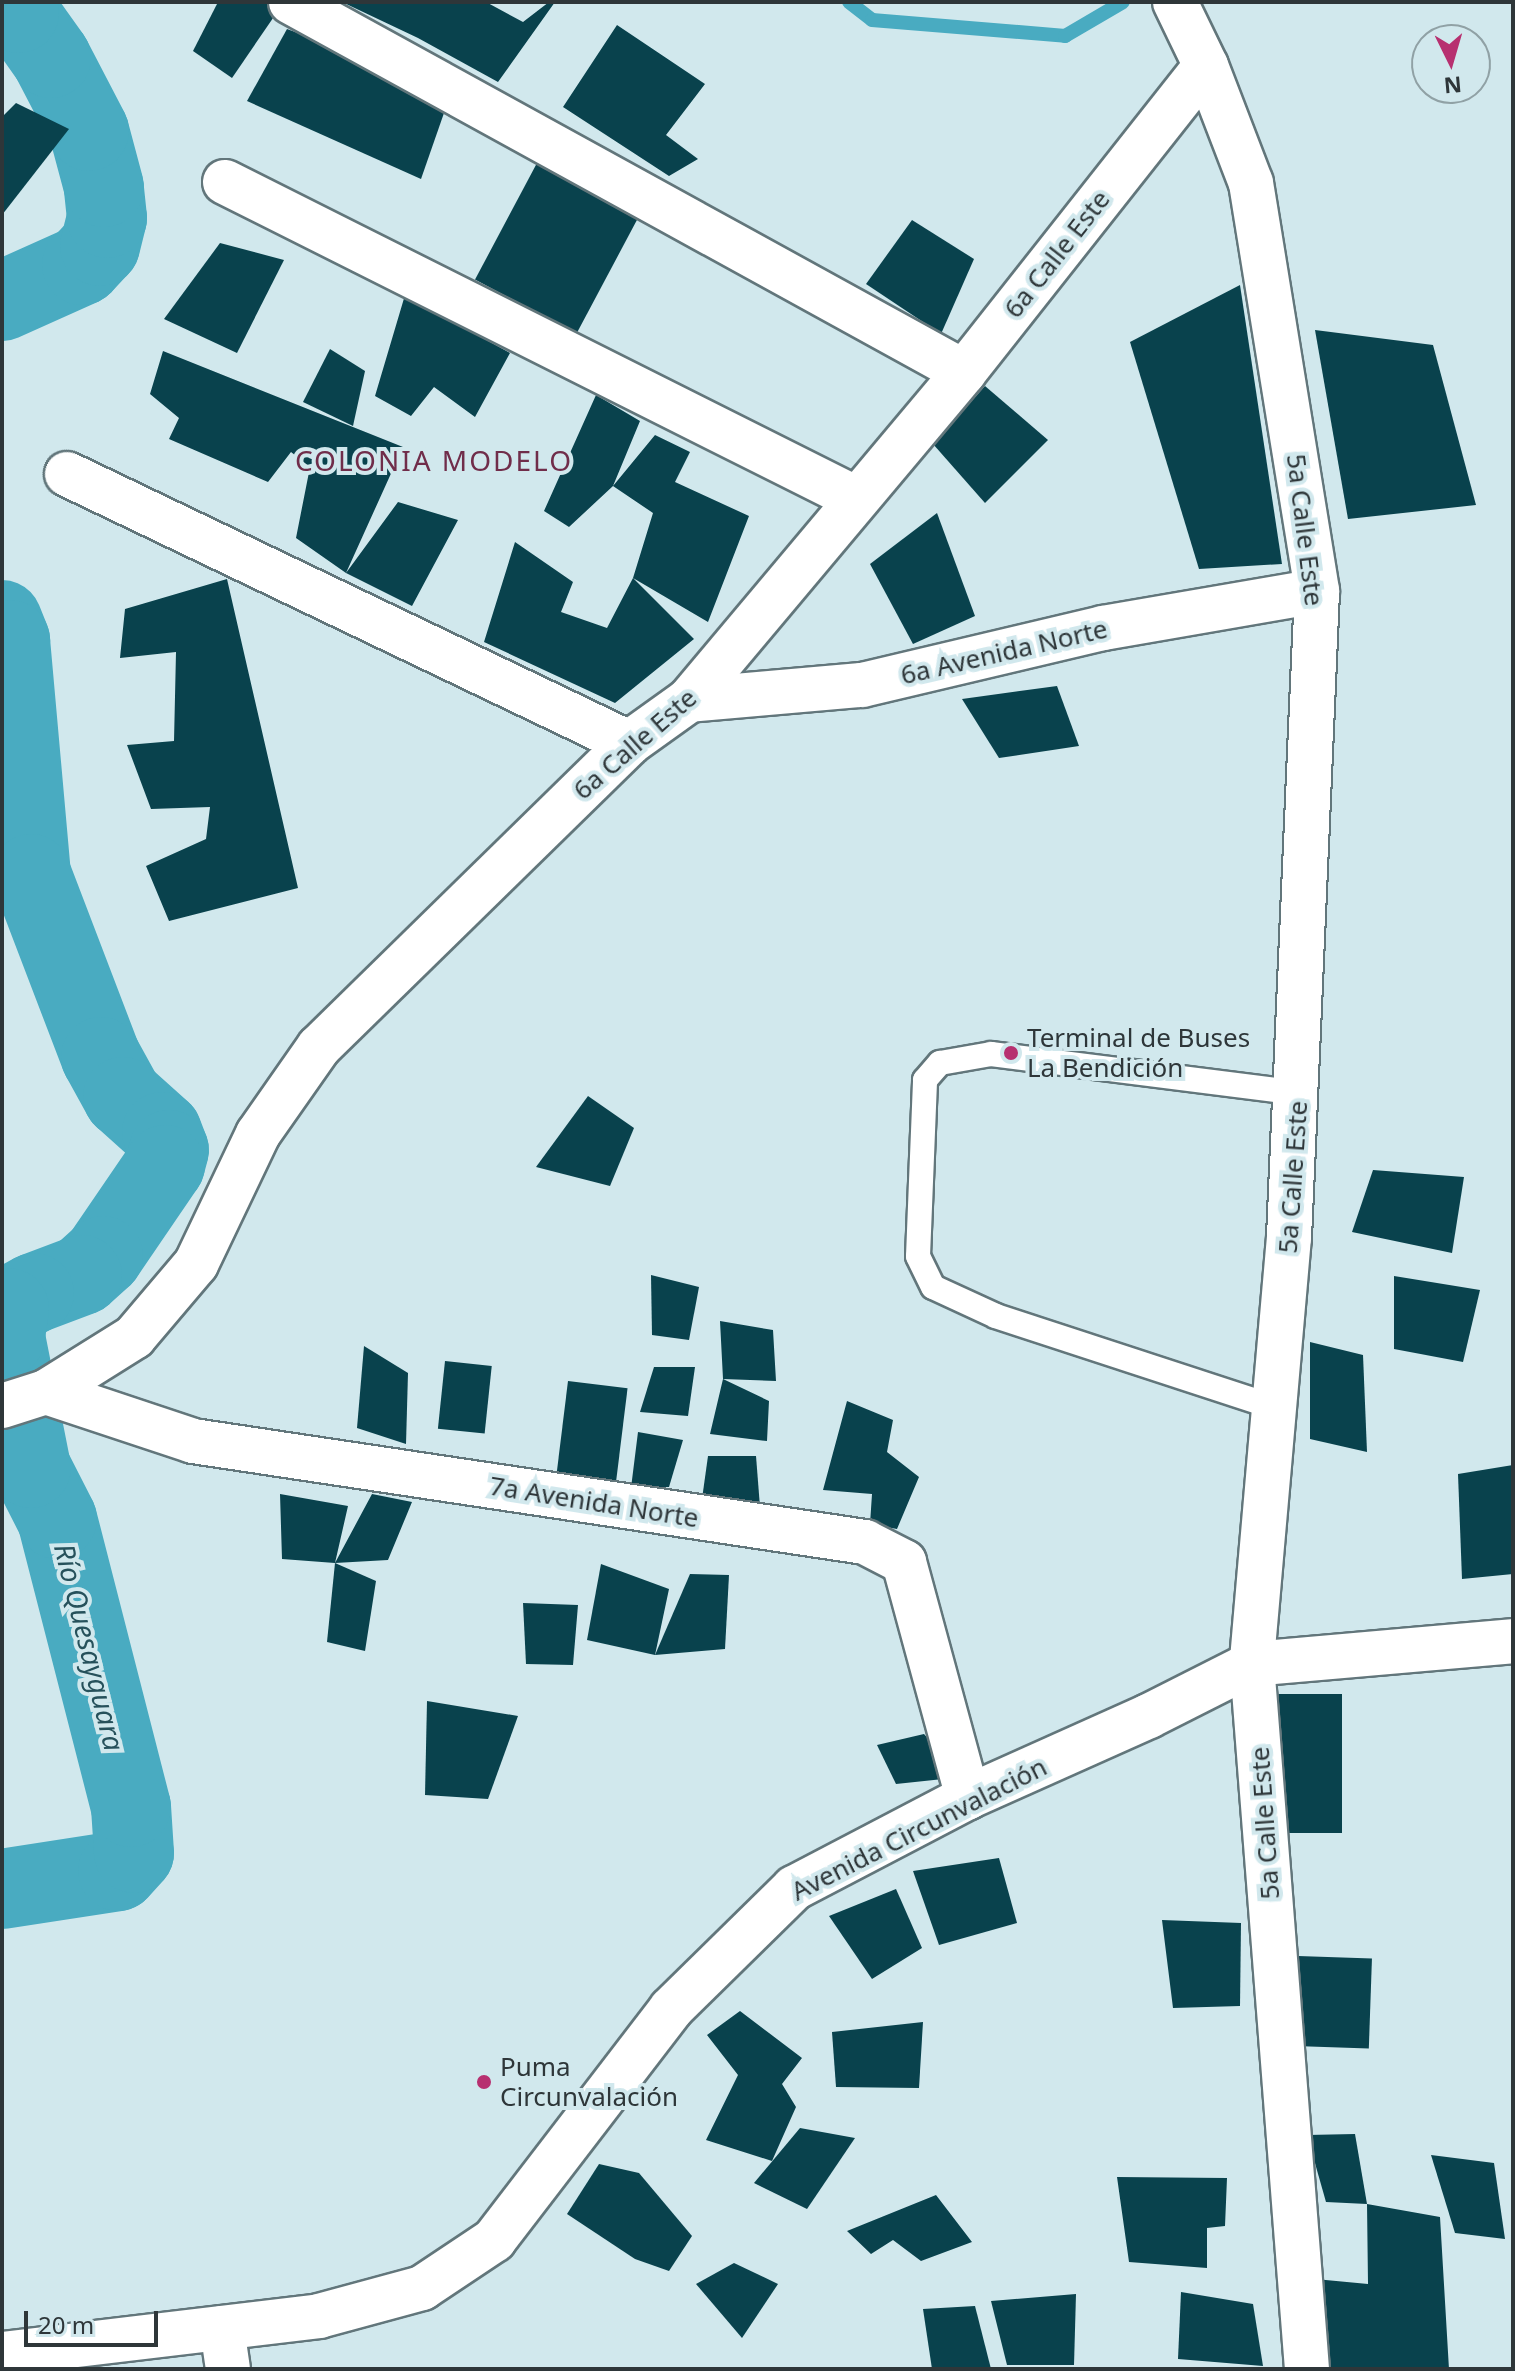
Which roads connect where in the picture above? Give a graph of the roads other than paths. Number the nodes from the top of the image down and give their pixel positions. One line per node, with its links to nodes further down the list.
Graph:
1 (291, 2): 5 (street)
2 (1175, 2): 3 (street, 5a Calle Este)
3 (1206, 66): 5 (street, 6a Calle Este); 8 (street, 5a Calle Este)
4 (225, 182): 7 (street)
5 (964, 372): 7 (street, 6a Calle Este)
6 (67, 474): 10 (street)
7 (855, 498): 9 (street, 6a Calle Este)
8 (1317, 591): 9 (street, 6a Avenida Norte); 11 (street, 5a Calle Este)
9 (689, 700): 10 (street, 6a Calle Este)
10 (629, 743): 12 (street, 6a Calle Este)
11 (1298, 1093): 14 (street, 5a Calle Este); 14 (lane)
12 (46, 1392): 13 (street, 6a Calle Este); 17 (street, 7a Avenida Norte)
13 (2, 1406)
14 (1274, 1407): 16 (street, 5a Calle Este)
15 (1513, 1641): 16 (street, Avenida Circunvalación)
16 (1252, 1664): 17 (street, Avenida Circunvalación); 20 (street, 5a Calle Este)
17 (968, 1797): 18 (street, Avenida Circunvalación)
18 (225, 2348): 19 (street, Avenida Circunvalación)
19 (2, 2354)
20 (1307, 2369)

